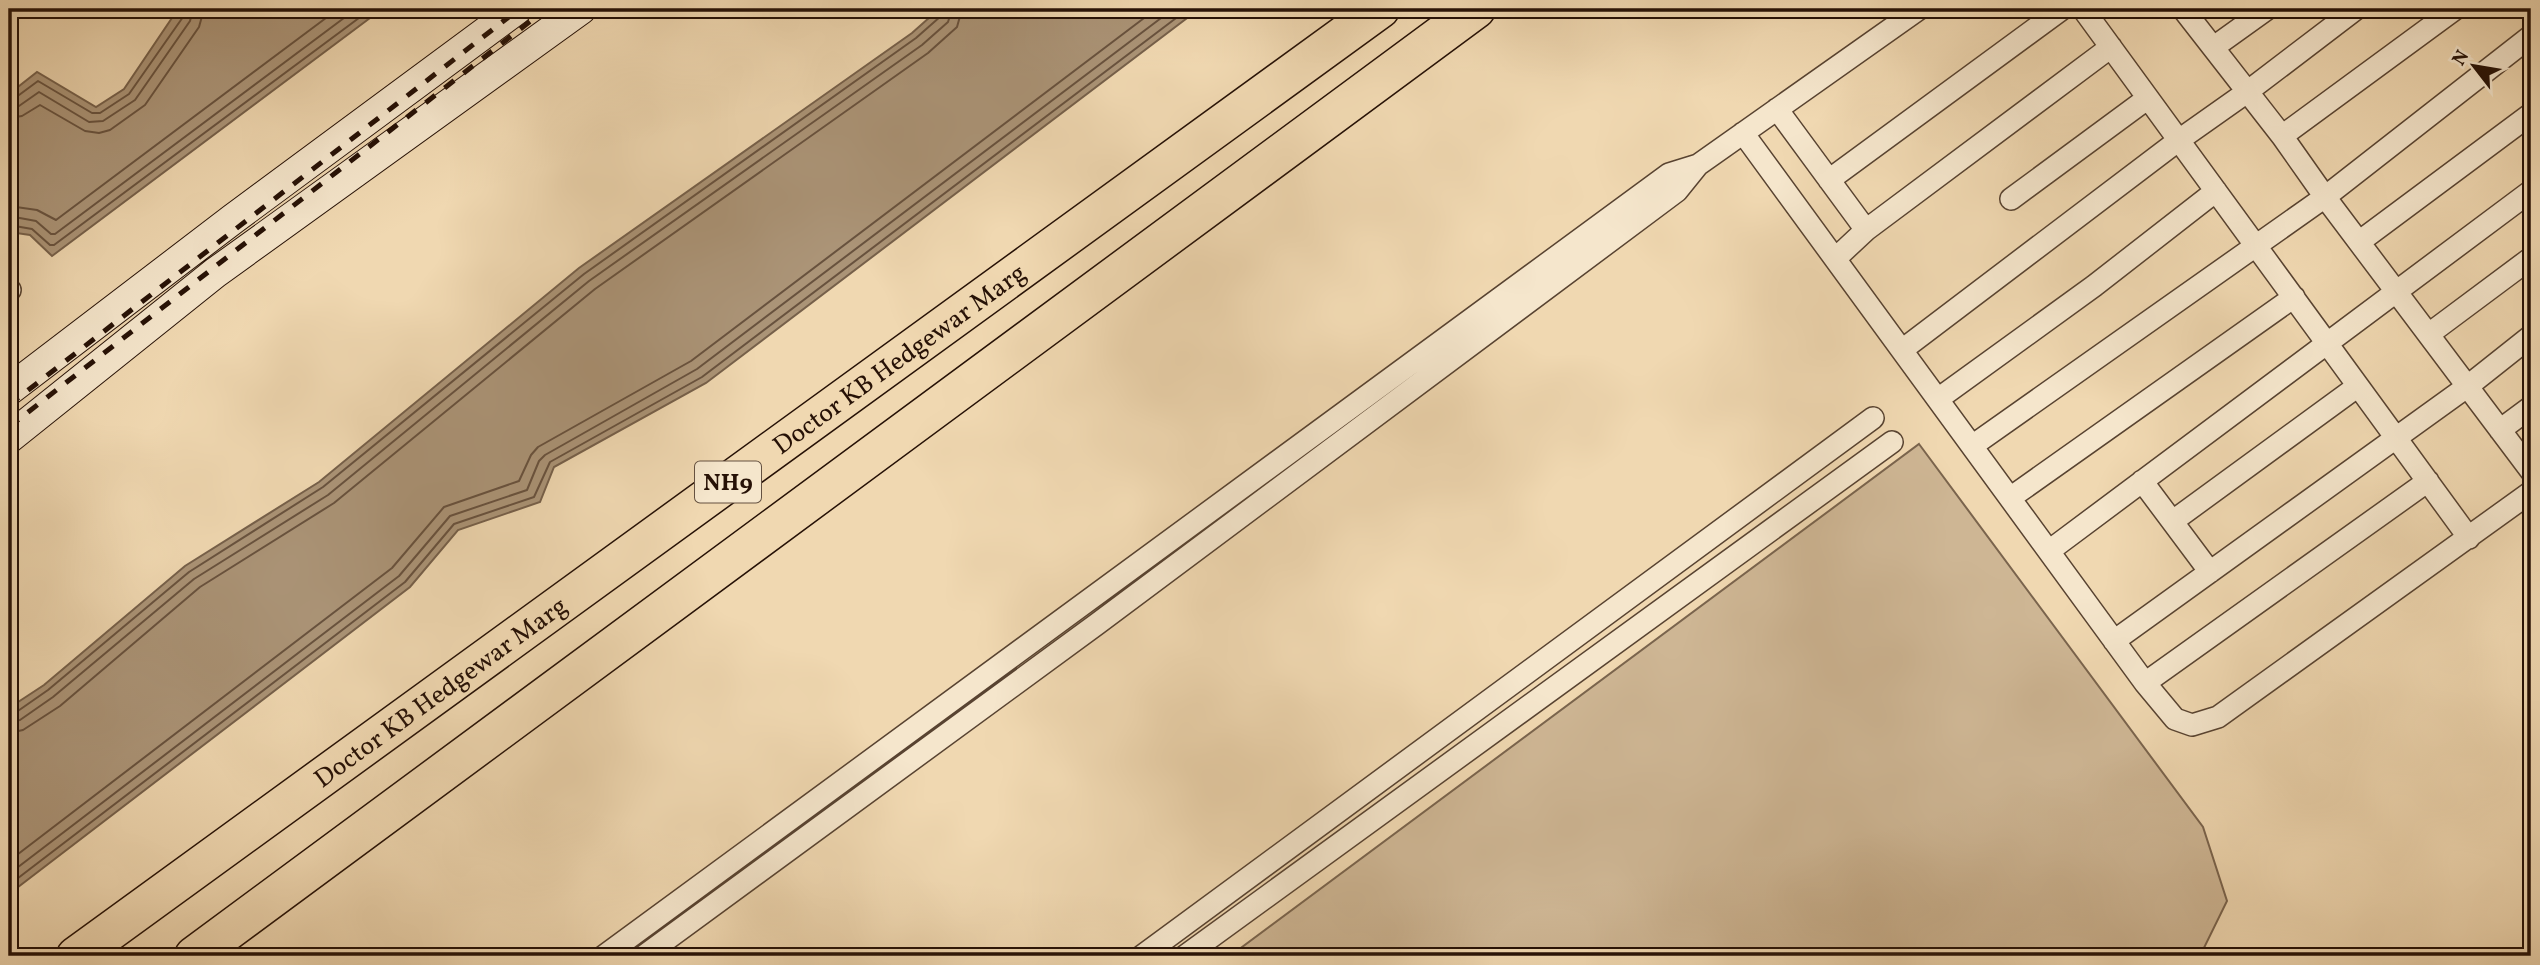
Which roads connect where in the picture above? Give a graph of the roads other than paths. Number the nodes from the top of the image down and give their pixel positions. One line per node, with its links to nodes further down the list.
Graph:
1 (517, 9): 41 (main road)
2 (581, 9): 47 (main road)
3 (1380, 9): 61 (highway, Doctor KB Hedgewar Marg / NH9)
4 (1476, 9): 62 (highway, NH9)
5 (1919, 9): 17 (street)
6 (2062, 9): 23 (street)
7 (2083, 9): 13 (street)
8 (2183, 9): 14 (street)
9 (2267, 9): 14 (street)
10 (2356, 9): 15 (street)
11 (2455, 9): 20 (street)
12 (2531, 37): 26 (street)
13 (2111, 47): 16 (street); 28 (street)
14 (2214, 47): 15 (street)
15 (2246, 92): 20 (street); 21 (street)
16 (2148, 98): 21 (street); 27 (street)
17 (1777, 109): 19 (street); 23 (street)
18 (2531, 114): 29 (street)
19 (1743, 133): 22 (street); 32 (street)
20 (2282, 136): 26 (street)
21 (2179, 140): 24 (street); 38 (street)
22 (1698, 164): 63 (street); 64 (street)
23 (1829, 180): 28 (street)
24 (2216, 191): 30 (street); 42 (street)
25 (2531, 191): 33 (street)
26 (2325, 197): 29 (street); 30 (street)
27 (2011, 199)
28 (1866, 230): 32 (street)
29 (2358, 242): 33 (street)
30 (2256, 246): 34 (street); 49 (street)
31 (2531, 258): 35 (street)
32 (1835, 259): 38 (street)
33 (2396, 292): 35 (street); 37 (street)
34 (2294, 297): 37 (street); 54 (street)
35 (2428, 334): 40 (street)
36 (2531, 336): 40 (street)
37 (2327, 342): 39 (street); 51 (street)
38 (1902, 350): 42 (street)
39 (2358, 386): 46 (street); 55 (street)
40 (2468, 386): 45 (street); 46 (street)
41 (9, 390)
42 (1938, 399): 49 (street)
43 (2531, 407): 45 (street)
44 (1873, 418): 65 (street)
45 (2500, 430): 50 (street)
46 (2396, 437): 52 (street); 58 (street)
47 (9, 438)
48 (1892, 442): 66 (street)
49 (1972, 446): 54 (street)
50 (2531, 471)
51 (2142, 481): 55 (street); 57 (street)
52 (2428, 481): 56 (street); 60 (street)
53 (2531, 492): 56 (street)
54 (2010, 498): 57 (street)
55 (2173, 521): 58 (street)
56 (2469, 538): 60 (street)
57 (2049, 551): 59 (street)
58 (2210, 572): 59 (street)
59 (2115, 641): 60 (street)
60 (2145, 683)
61 (76, 956)
62 (194, 956)
63 (604, 956)
64 (644, 956)
65 (1142, 956)
66 (1185, 956)

